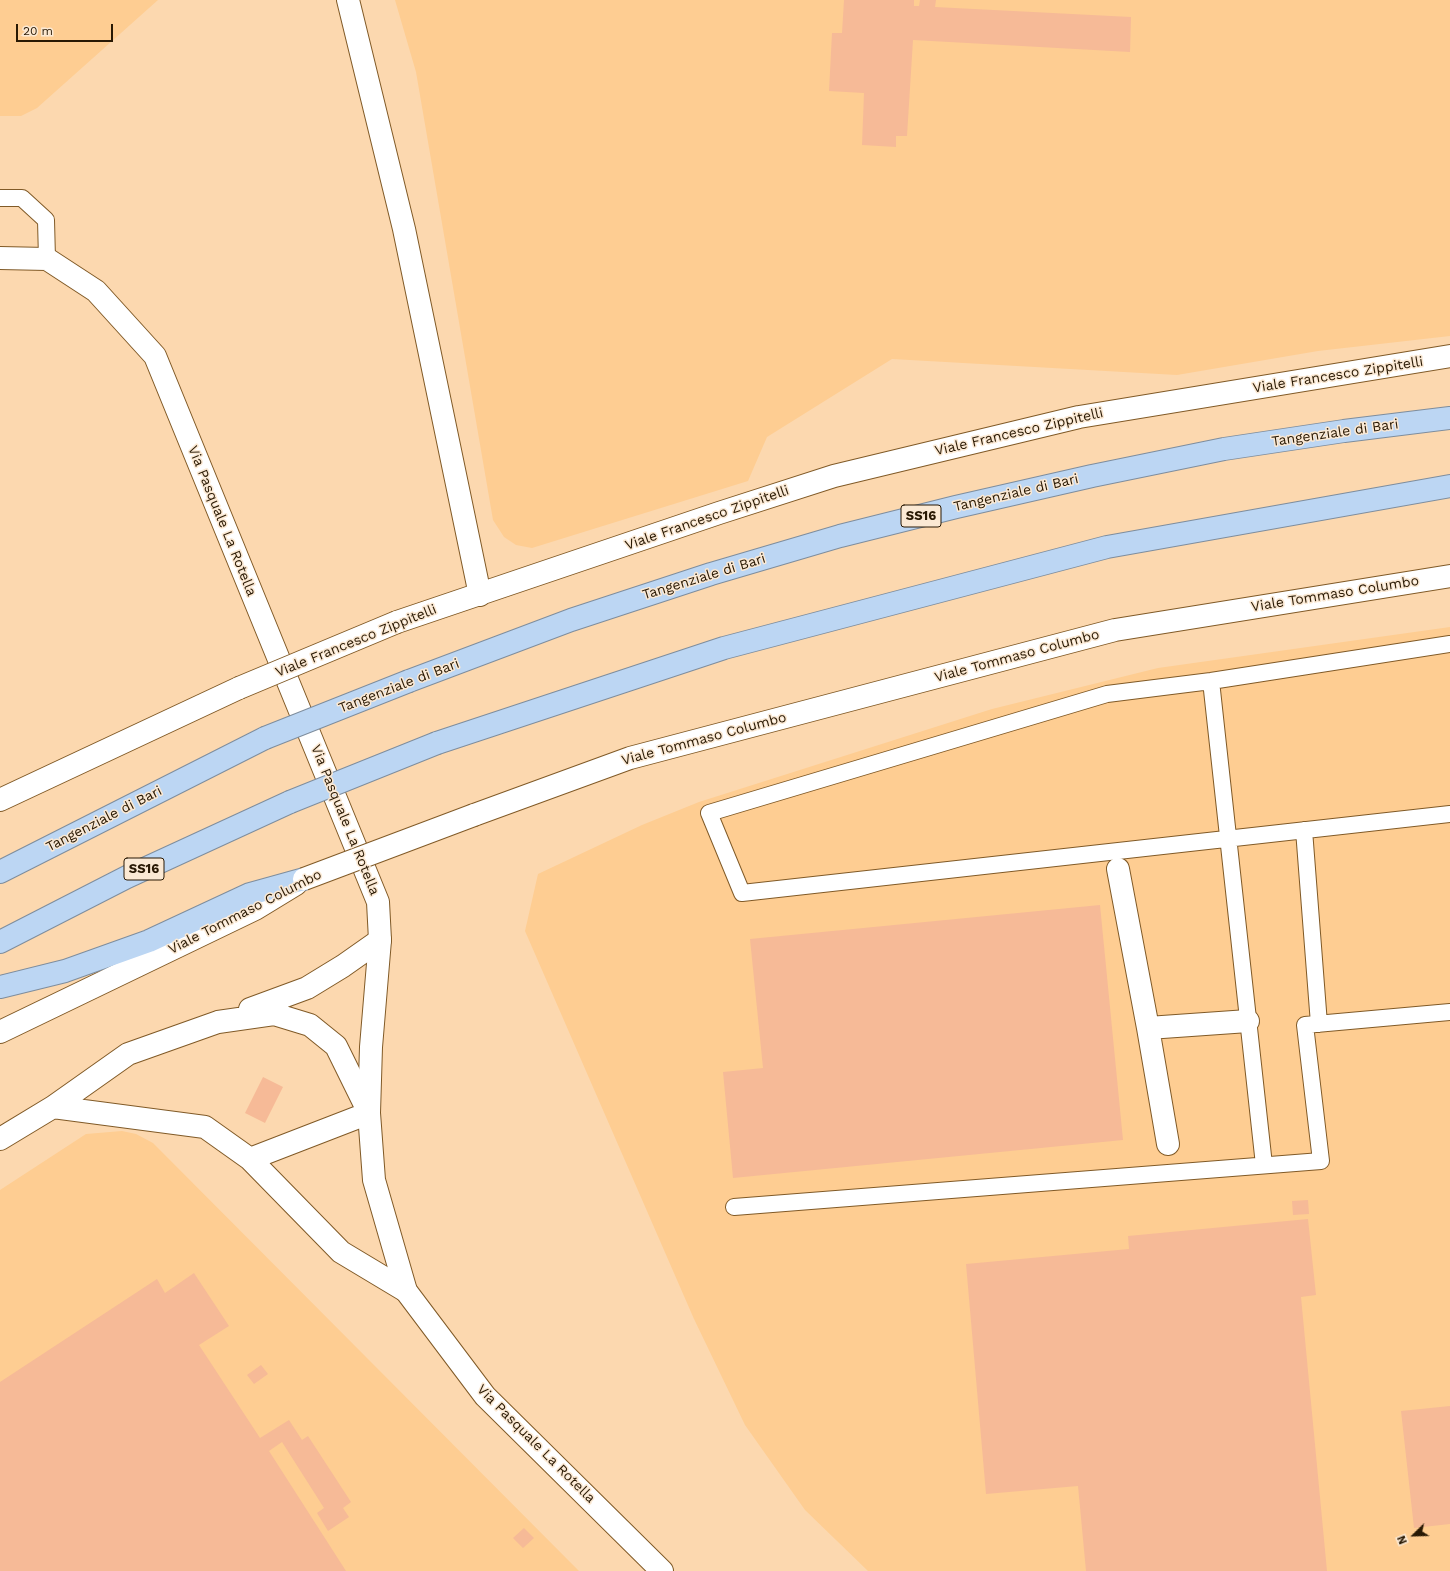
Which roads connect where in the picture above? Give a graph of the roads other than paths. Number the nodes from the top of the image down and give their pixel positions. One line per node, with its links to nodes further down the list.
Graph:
1 (348, 0): 9 (street)
2 (0, 198): 4 (lane)
3 (0, 258): 4 (street)
4 (47, 259): 19 (street, Via Pasquale La Rotella)
5 (1450, 356): 9 (street, Viale Francesco Zippitelli)
6 (1450, 418): 17 (highway, Tangenziale di Bari / SS16, bridge)
7 (1450, 486): 20 (highway, SS16, bridge)
8 (1450, 576): 18 (street, Viale Tommaso Columbo, bridge)
9 (480, 595): 12 (street, Viale Francesco Zippitelli, bridge)
10 (1450, 644): 11 (lane)
11 (1211, 681): 15 (lane); 15 (lane)
12 (0, 800)
13 (1450, 814): 14 (lane)
14 (1304, 830): 15 (lane); 25 (lane)
15 (1228, 838): 23 (lane)
16 (1118, 869): 26 (street)
17 (0, 872)
18 (304, 879): 21 (highway); 27 (street, Viale Tommaso Columbo)
19 (380, 940): 24 (street); 29 (street, Via Pasquale La Rotella)
20 (0, 942)
21 (0, 987)
22 (1450, 1012): 25 (lane)
23 (1248, 1021): 26 (street); 33 (lane)
24 (218, 1022): 28 (street); 29 (street)
25 (1319, 1024): 33 (lane)
26 (1148, 1028): 31 (street)
27 (0, 1032)
28 (53, 1107): 30 (street); 32 (street)
29 (369, 1113): 32 (street); 35 (street, Via Pasquale La Rotella)
30 (0, 1139)
31 (1168, 1144)
32 (250, 1159): 35 (street)
33 (1264, 1165): 34 (lane)
34 (734, 1207)
35 (406, 1291): 36 (street, Via Pasquale La Rotella)
36 (662, 1571)

